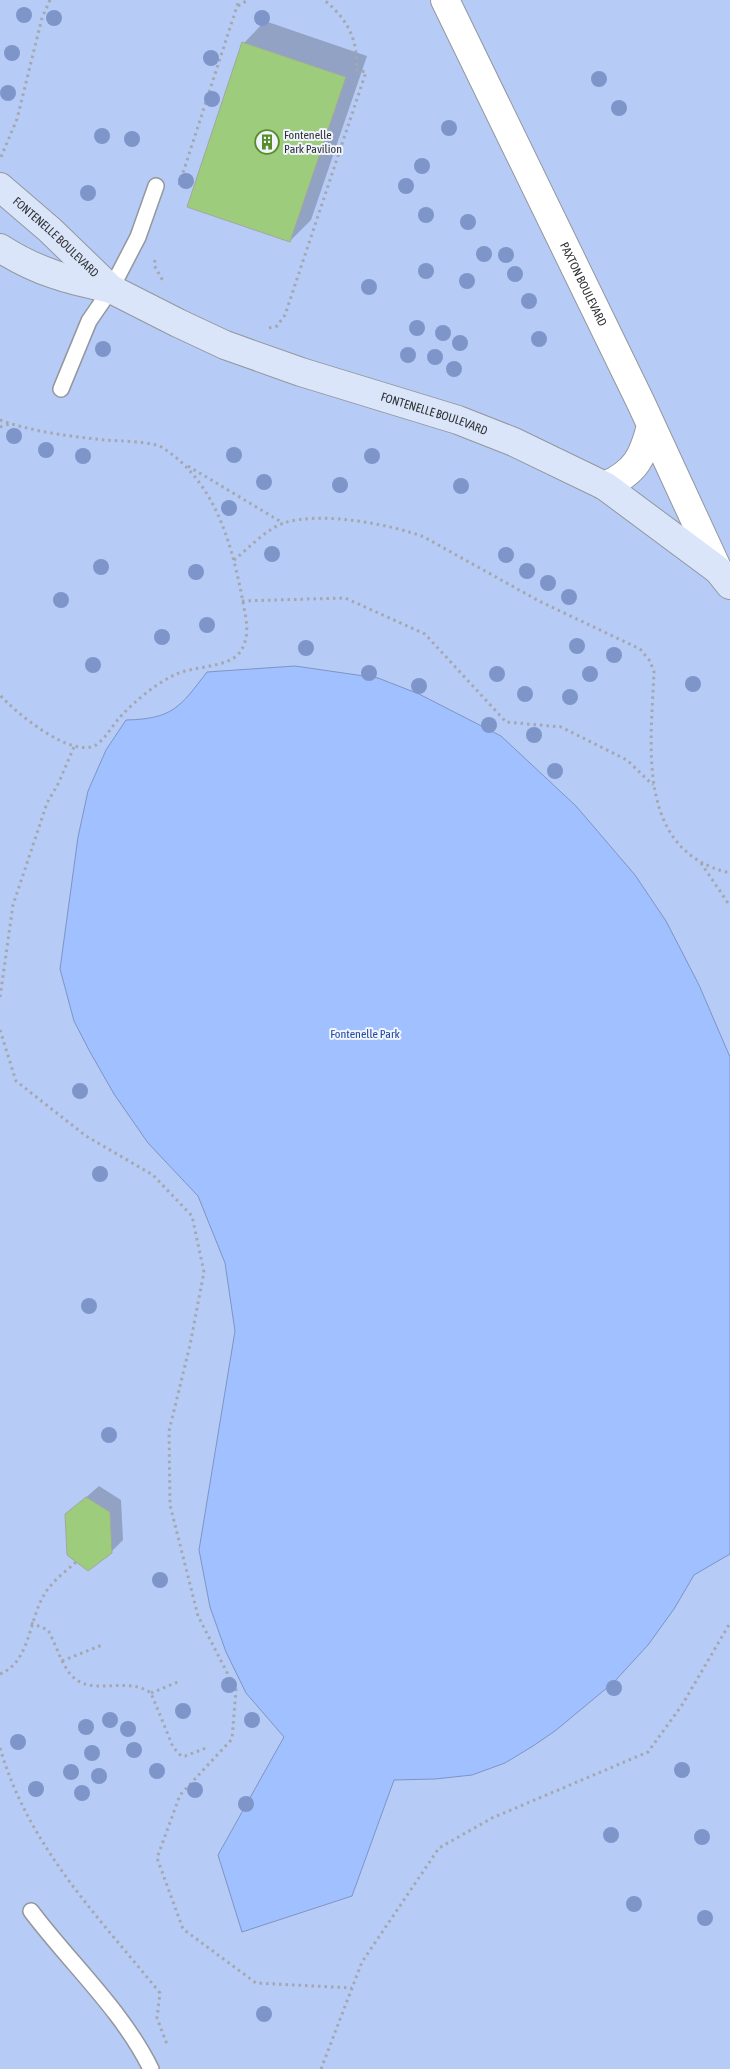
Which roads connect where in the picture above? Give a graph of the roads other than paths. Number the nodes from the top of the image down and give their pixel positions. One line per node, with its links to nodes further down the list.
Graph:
1 (445, 0): 7 (street, PAXTON BOULEVARD)
2 (156, 186): 5 (lane)
3 (0, 187): 5 (main road, FONTENELLE BOULEVARD)
4 (0, 248): 5 (main road, FONTENELLE BOULEVARD)
5 (111, 289): 6 (lane); 8 (main road, FONTENELLE BOULEVARD)
6 (61, 389)
7 (652, 426): 8 (street); 9 (street, PAXTON BOULEVARD)
8 (605, 486): 9 (main road, FONTENELLE BOULEVARD)
9 (724, 578)
10 (31, 1911): 11 (lane)
11 (151, 2069)

